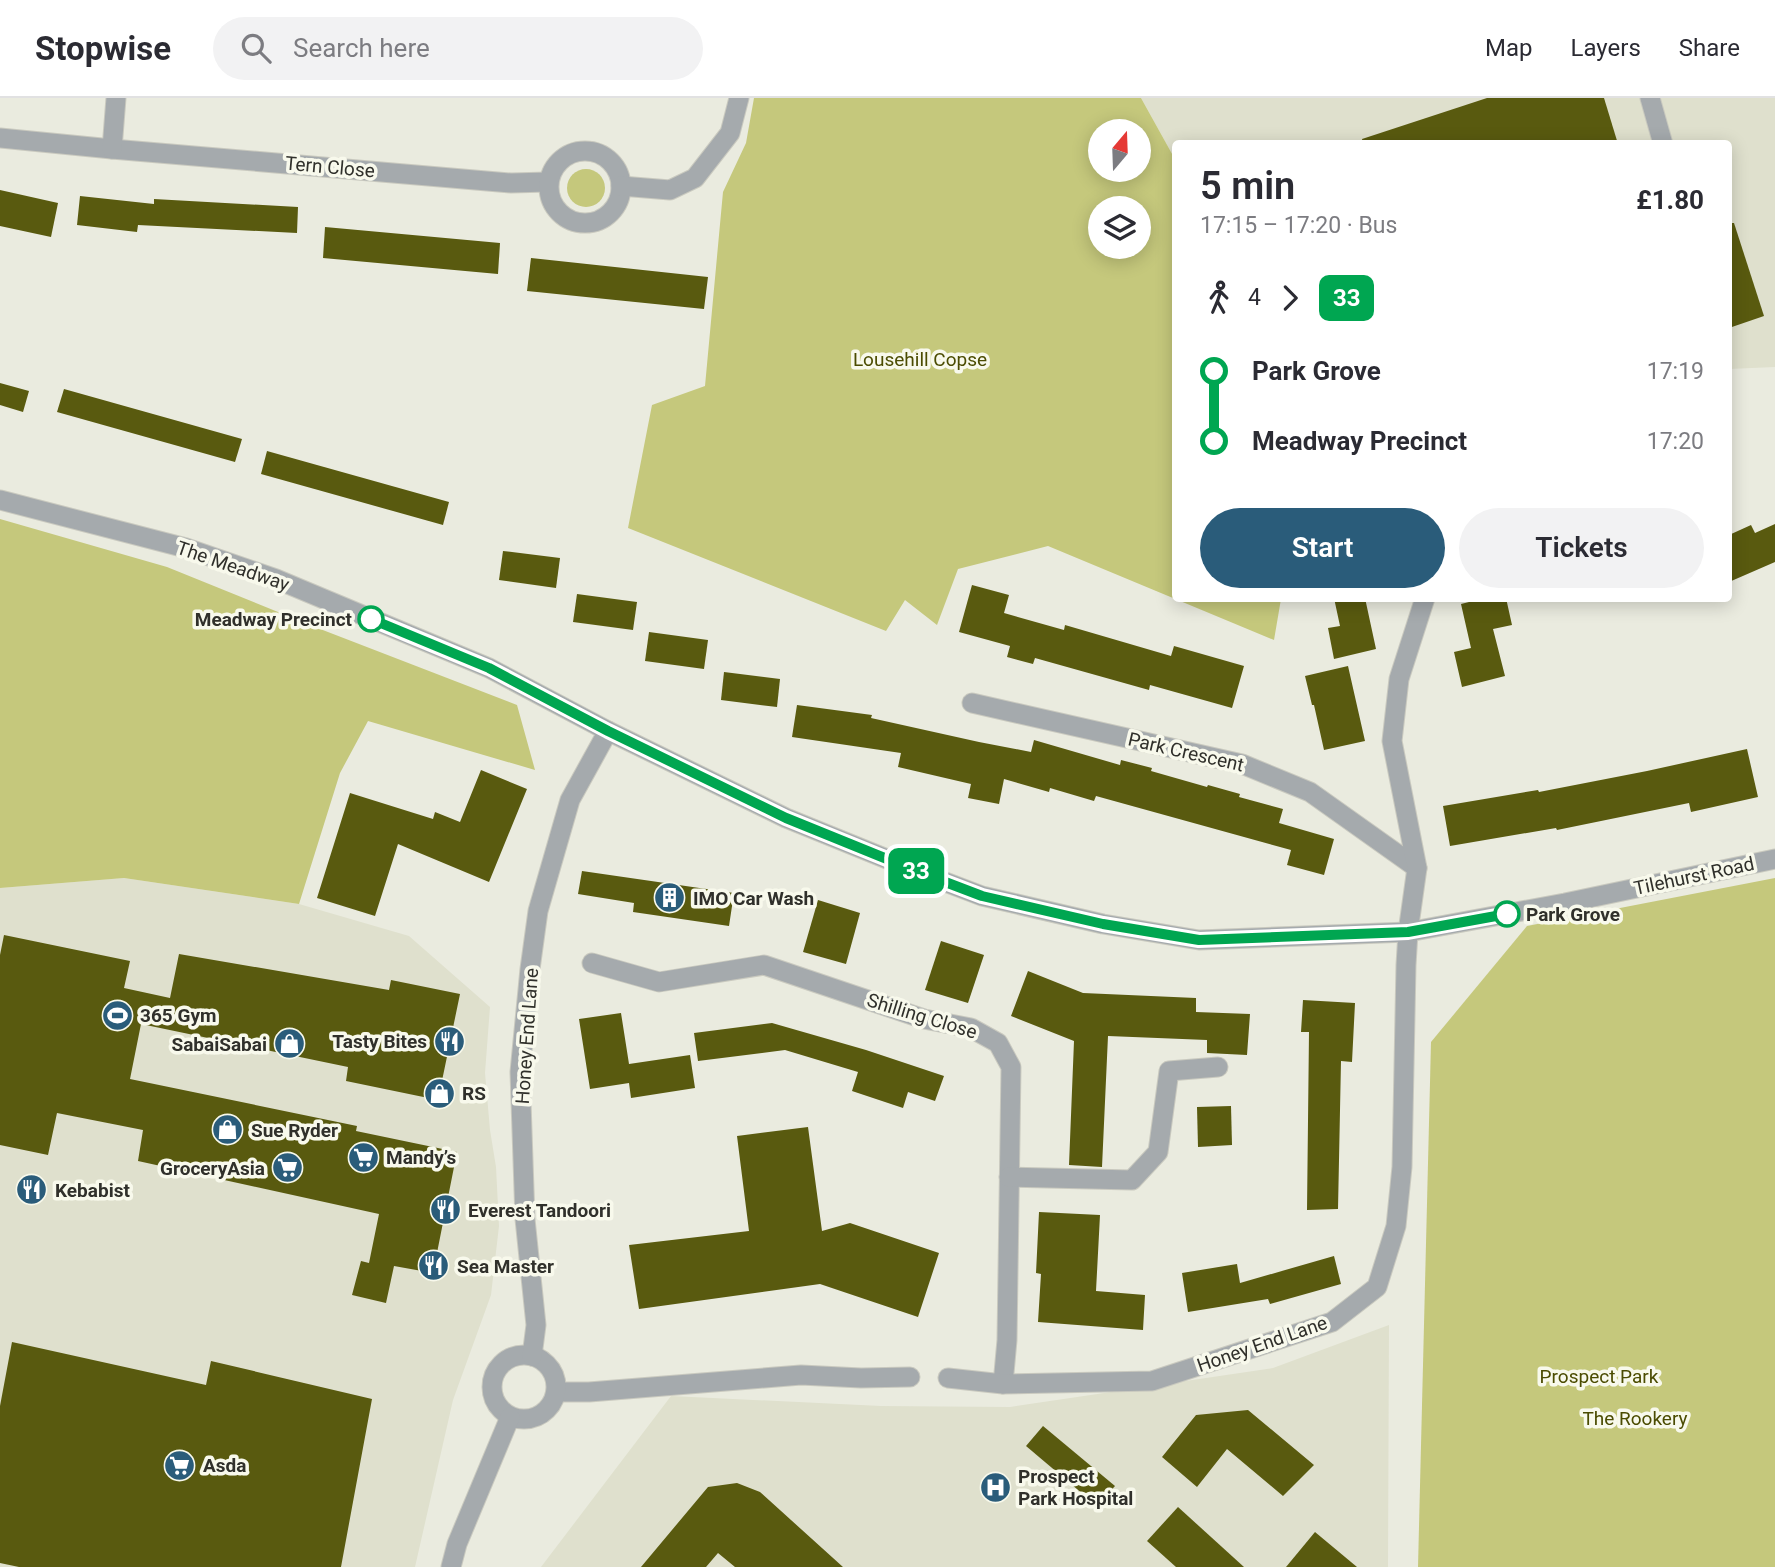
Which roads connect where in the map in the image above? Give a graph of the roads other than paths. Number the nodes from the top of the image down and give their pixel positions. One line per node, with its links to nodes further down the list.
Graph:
1 (116, 98): 6 (street)
2 (739, 98): 8 (street)
3 (1650, 98): 5 (street)
4 (0, 138): 6 (street, Tern Close)
5 (1662, 140)
6 (112, 149): 7 (street, Tern Close)
7 (548, 182): 8 (street); 8 (street)
8 (621, 186)
9 (0, 500): 12 (street, The Meadway)
10 (1424, 602): 14 (street)
11 (972, 703): 14 (street, Park Crescent)
12 (608, 731): 15 (street, Tilehurst Road); 19 (street, Honey End Lane)
13 (1775, 859): 15 (street, Tilehurst Road)
14 (1417, 868): 15 (street)
15 (1408, 932): 22 (street, Honey End Lane)
16 (592, 963): 18 (street, Shilling Close)
17 (1218, 1067): 18 (street)
18 (1009, 1177): 22 (street, Shilling Close)
19 (532, 1356): 23 (street); 24 (street)
20 (910, 1377): 23 (street)
21 (948, 1378): 22 (street, Honey End Lane)
22 (1003, 1384)
23 (556, 1392): 24 (street)
24 (510, 1417): 25 (street)
25 (451, 1567)

